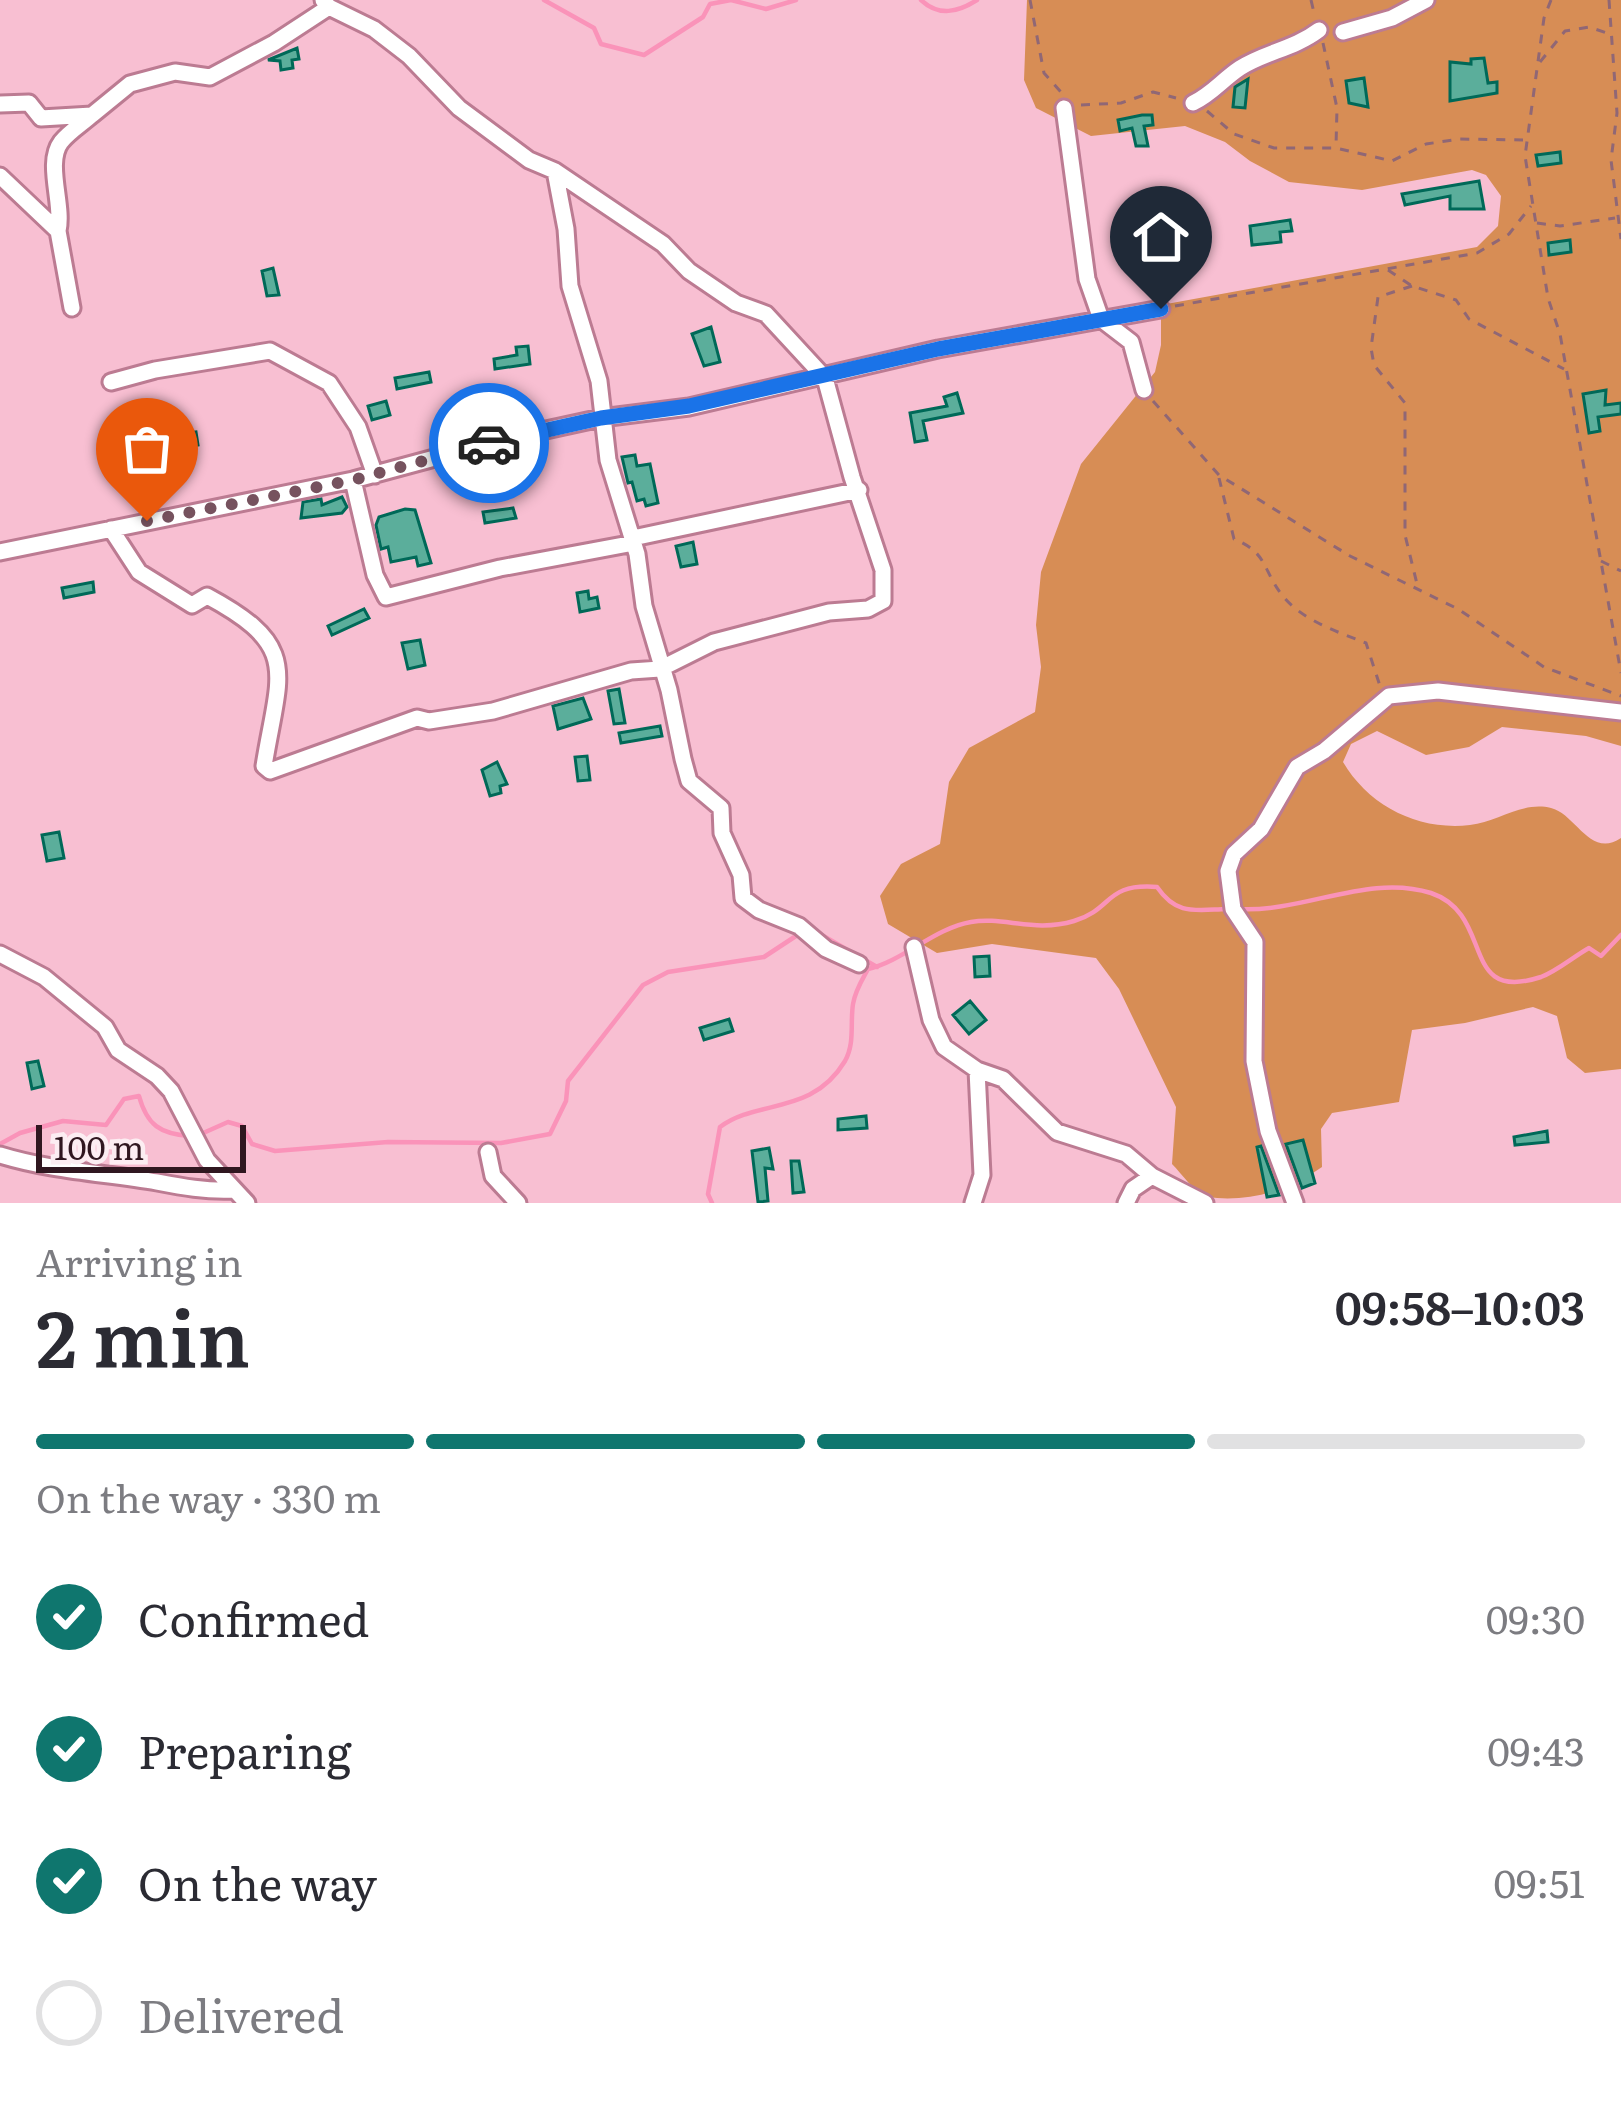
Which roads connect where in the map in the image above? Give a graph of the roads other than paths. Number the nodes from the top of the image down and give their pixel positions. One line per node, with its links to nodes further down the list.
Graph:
1 (1426, 0): 4 (street)
2 (326, 4): 8 (street); 9 (street)
3 (1319, 30): 6 (street)
4 (1342, 32)
5 (0, 104): 8 (street)
6 (1193, 104)
7 (1064, 108): 14 (street)
8 (92, 115): 11 (street)
9 (555, 171): 15 (street); 18 (street)
10 (0, 176): 11 (street)
11 (58, 231): 12 (street)
12 (72, 308)
13 (1161, 309): 14 (street)
14 (1100, 319): 15 (street); 17 (street)
15 (825, 378): 18 (street); 21 (street)
16 (111, 382): 19 (street)
17 (1144, 391)
18 (601, 418): 19 (street); 23 (street)
19 (375, 475): 20 (street)
20 (353, 480): 22 (street); 23 (street)
21 (859, 490): 23 (street); 25 (street)
22 (111, 529): 24 (street); 25 (street)
23 (633, 540): 25 (street)
24 (0, 552)
25 (660, 668): 29 (street)
26 (1621, 712): 40 (street)
27 (914, 947): 30 (street)
28 (0, 954): 34 (street)
29 (859, 964)
30 (977, 1070): 33 (street); 37 (street)
31 (488, 1152): 36 (street)
32 (0, 1155): 34 (street)
33 (1152, 1176): 38 (street); 39 (street)
34 (232, 1190): 35 (street)
35 (247, 1203)
36 (518, 1203)
37 (973, 1203)
38 (1126, 1203)
39 (1205, 1203)
40 (1294, 1203)

